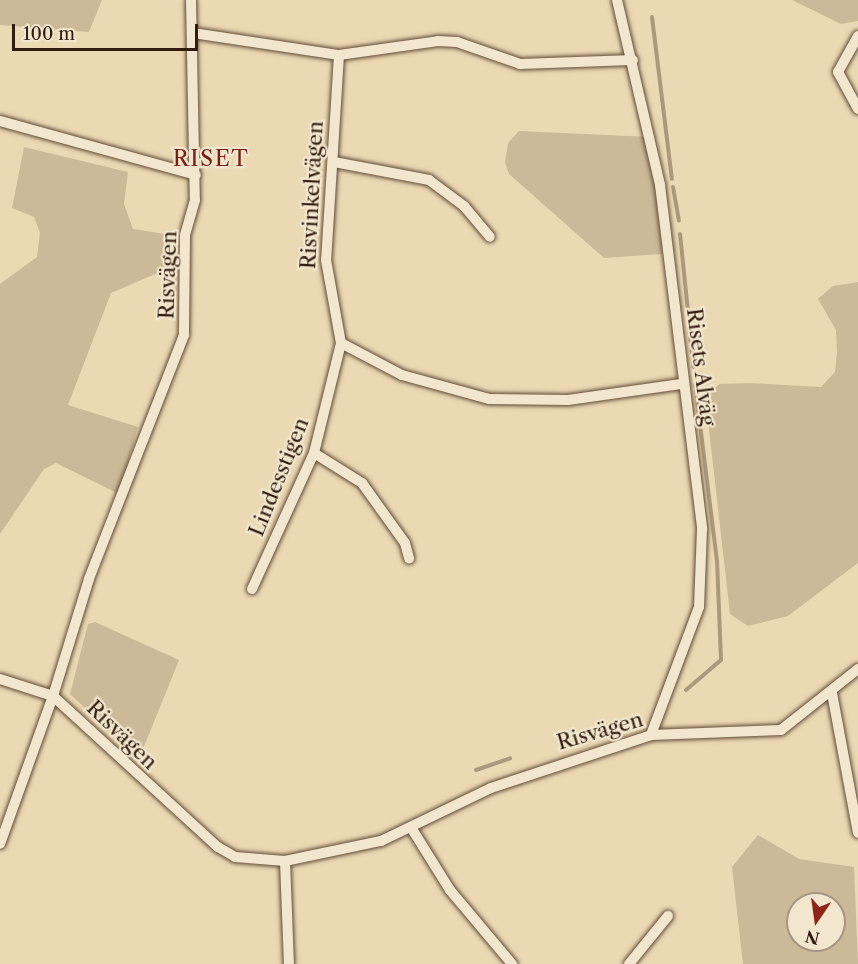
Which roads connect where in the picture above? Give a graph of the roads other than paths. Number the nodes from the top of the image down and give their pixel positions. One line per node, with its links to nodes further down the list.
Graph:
1 (191, 0): 3 (street, Risvägen)
2 (617, 0): 6 (street, Risets Alväg)
3 (193, 33): 5 (street); 10 (street, Risvägen)
4 (858, 36): 7 (street)
5 (339, 55): 6 (street); 9 (street, Risvinkelvägen)
6 (633, 60): 13 (street, Risets Alväg)
7 (858, 109)
8 (0, 121): 10 (street)
9 (334, 162): 11 (street); 12 (street, Risvinkelvägen)
10 (196, 175): 20 (street, Risvägen)
11 (490, 237)
12 (341, 343): 13 (street); 14 (street, Lindesstigen)
13 (681, 384): 21 (street, Risets Alväg)
14 (314, 453): 15 (street); 16 (street, Lindesstigen)
15 (409, 558)
16 (252, 588)
17 (858, 669): 19 (street, Risvägen)
18 (0, 679): 20 (street)
19 (832, 693): 21 (street, Risvägen); 23 (street)
20 (53, 696): 24 (street); 25 (street, Risvägen)
21 (651, 735): 22 (street, Risvägen)
22 (412, 829): 25 (street, Risvägen); 28 (street)
23 (858, 833)
24 (0, 844)
25 (285, 861): 27 (street)
26 (668, 916): 29 (street)
27 (289, 964)
28 (512, 964)
29 (629, 964)

